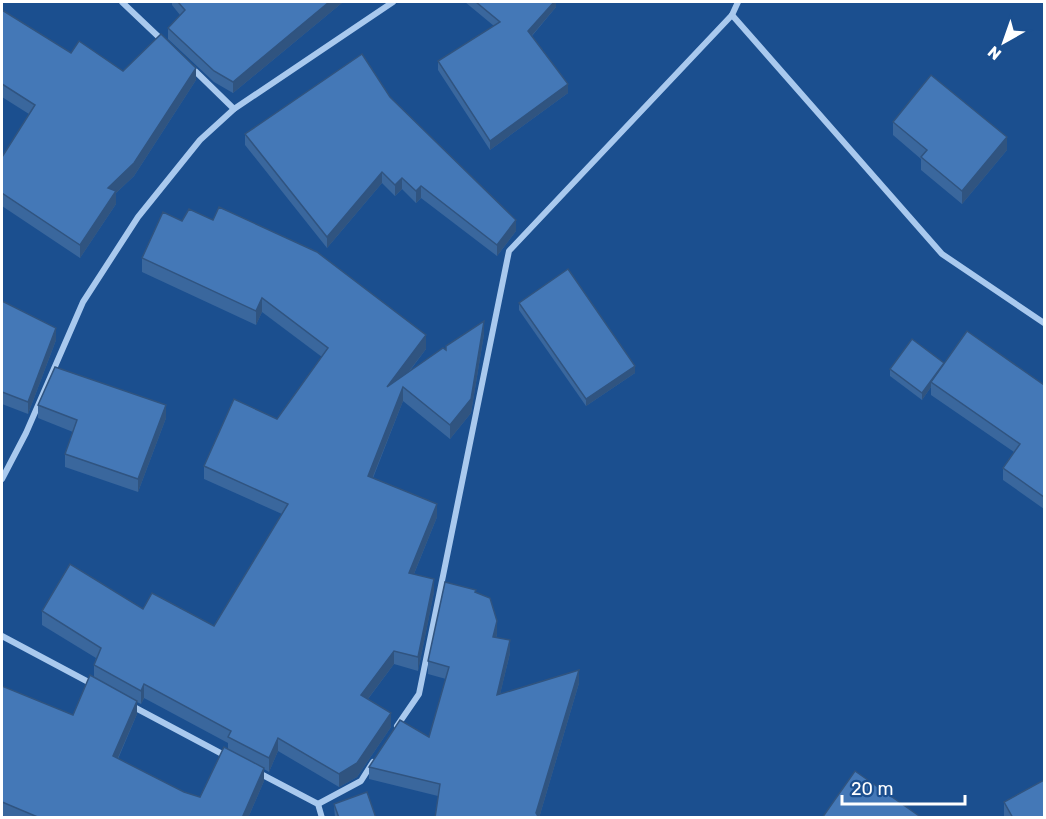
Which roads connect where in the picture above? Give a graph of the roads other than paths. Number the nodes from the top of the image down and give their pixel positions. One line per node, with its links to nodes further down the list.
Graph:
1 (123, 2): 5 (street)
2 (393, 2): 7 (street)
3 (738, 2): 4 (street)
4 (732, 15): 8 (street); 13 (street)
5 (166, 44)
6 (183, 60): 7 (street)
7 (234, 109): 9 (street)
8 (1044, 323)
9 (2, 479)
10 (2, 636): 11 (street)
11 (96, 687)
12 (128, 704): 15 (street)
13 (393, 733)
14 (380, 752): 17 (street)
15 (234, 760)
16 (255, 771): 17 (street)
17 (318, 804): 18 (street)
18 (322, 818)

